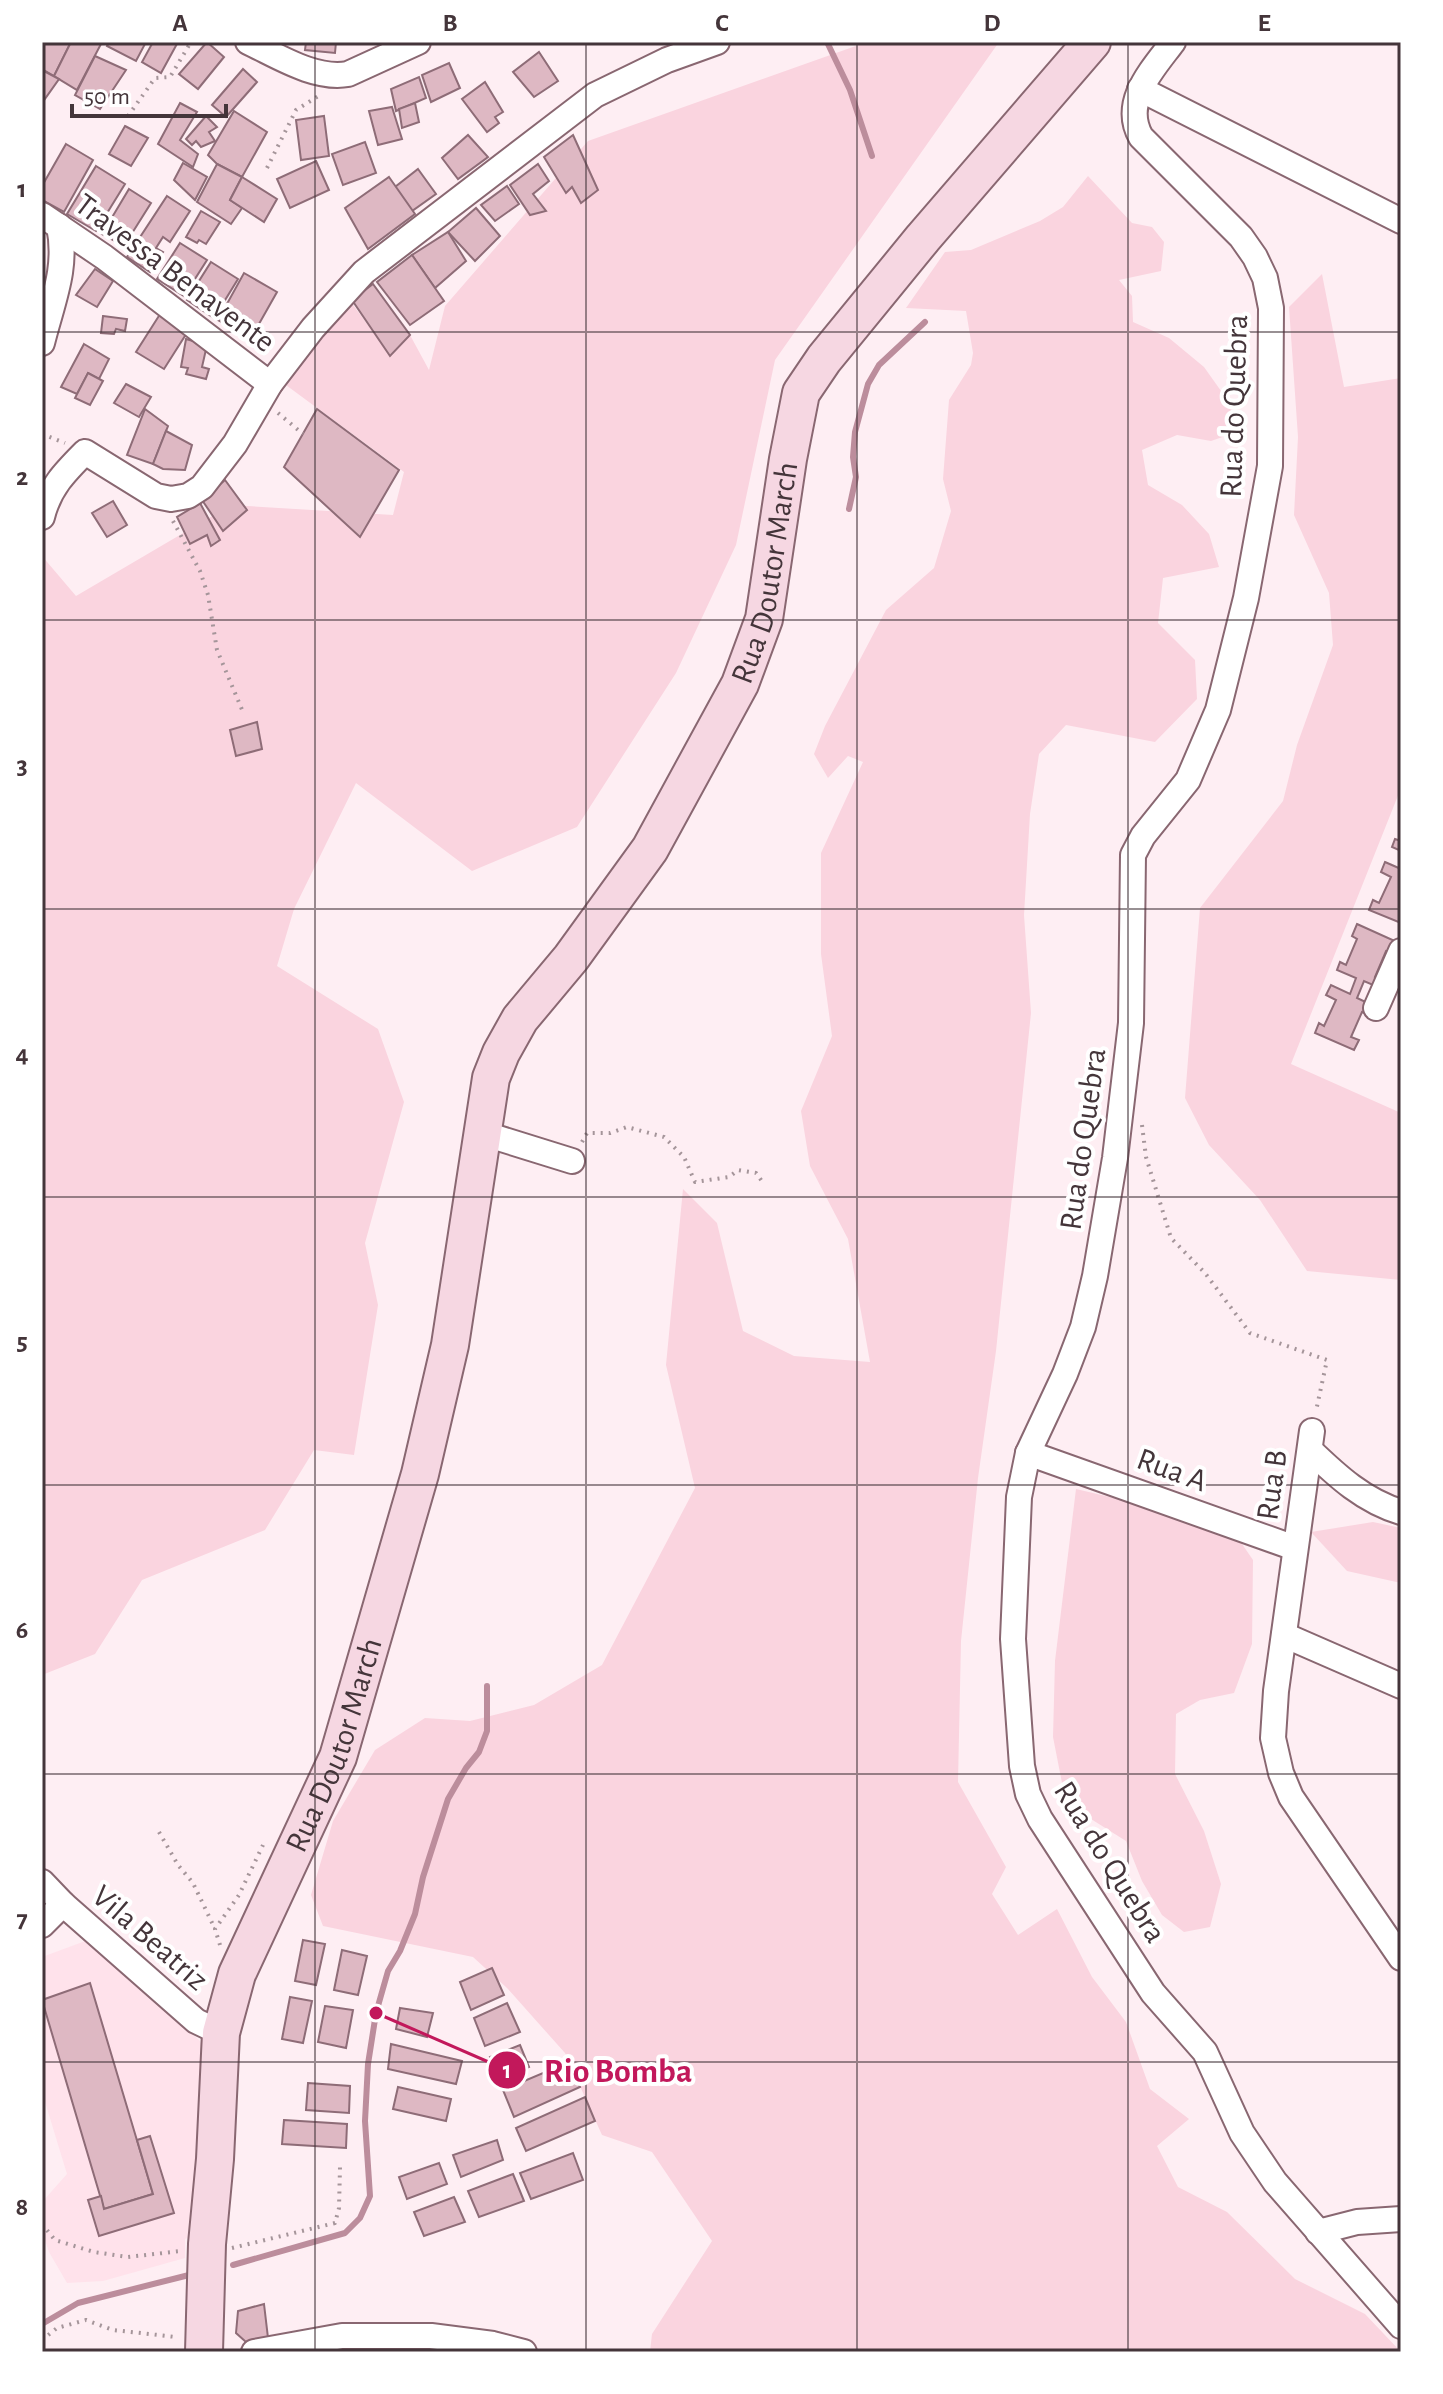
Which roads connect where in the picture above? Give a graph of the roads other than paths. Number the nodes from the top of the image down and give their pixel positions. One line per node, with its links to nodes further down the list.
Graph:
1 (248, 42): 2 (street)
2 (418, 42)
3 (717, 42): 10 (street)
4 (1092, 42): 14 (main road, Rua Doutor March)
5 (1173, 42): 6 (street, Rua do Quebra)
6 (1140, 89): 8 (street); 16 (street, Rua do Quebra)
7 (51, 220): 9 (street); 10 (street, Travessa Benavente)
8 (1401, 221)
9 (42, 343)
10 (265, 391): 11 (street)
11 (42, 517)
12 (1401, 951): 13 (street)
13 (1376, 1008)
14 (482, 1133): 15 (street); 25 (main road, Rua Doutor March)
15 (572, 1161)
16 (1028, 1453): 18 (street, Rua A); 27 (street, Rua do Quebra)
17 (1401, 1512): 18 (street, Rua B)
18 (1295, 1548): 19 (street, Rua B)
19 (1284, 1635): 20 (street); 24 (street, Rua B)
20 (1401, 1686)
21 (42, 1882): 22 (street, Vila Beatriz)
22 (63, 1904): 23 (street); 25 (street, Vila Beatriz)
23 (42, 1925)
24 (1401, 1958)
25 (221, 2033): 29 (main road, Rua Doutor March)
26 (1401, 2219): 27 (street)
27 (1318, 2232): 28 (street, Rua do Quebra)
28 (1401, 2326)
29 (205, 2346)
30 (254, 2352): 31 (street)
31 (524, 2352)

